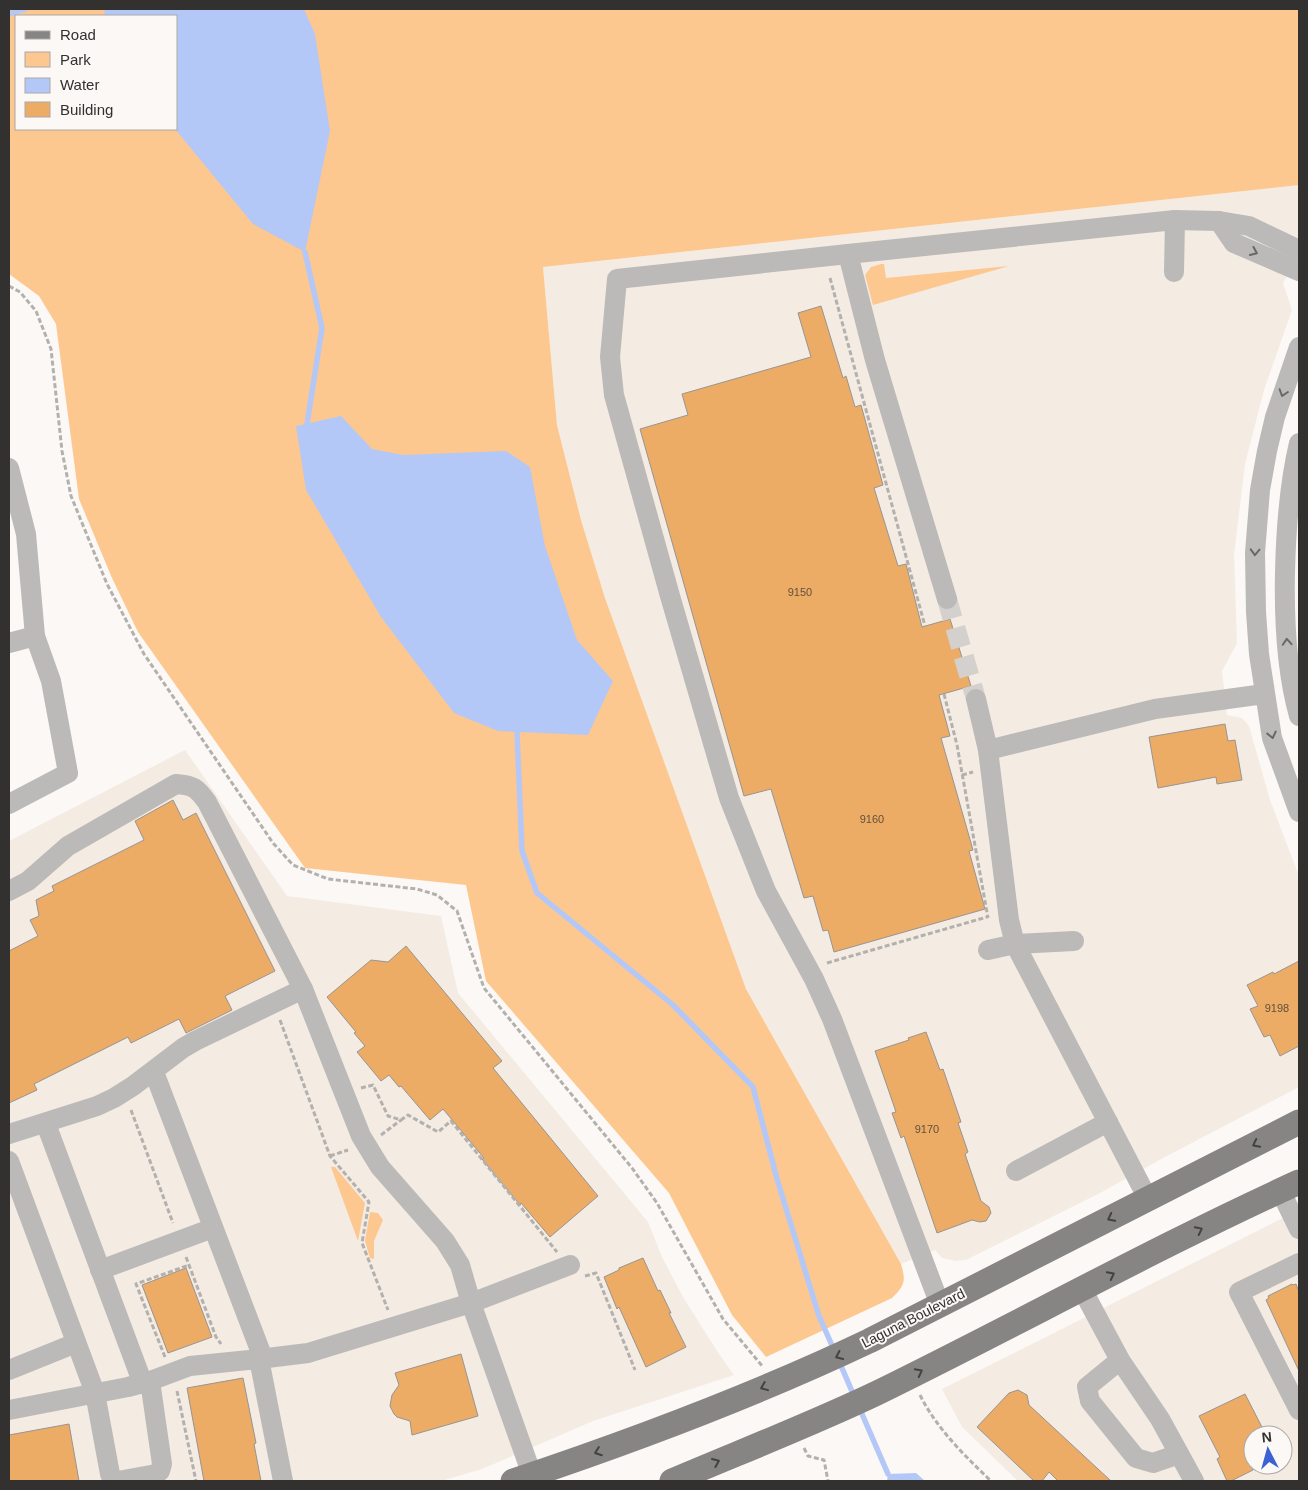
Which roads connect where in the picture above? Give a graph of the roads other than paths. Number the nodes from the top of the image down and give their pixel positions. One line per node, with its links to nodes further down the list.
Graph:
1 (1175, 220): 2 (street); 4 (street); 6 (street)
2 (1219, 221): 3 (street); 5 (street, one-way to 5)
3 (1299, 250)
4 (848, 254): 10 (street); 42 (street)
5 (1299, 271)
6 (1174, 272)
7 (1299, 347): 14 (street, one-way to 14)
8 (1299, 443): 13 (street, one-way to 8)
9 (9, 468): 11 (street)
10 (947, 599)
11 (35, 636): 12 (street); 18 (street)
12 (9, 642)
13 (1296, 690): 16 (street)
14 (1264, 694): 17 (street); 19 (street, one-way to 19)
15 (976, 699): 17 (street)
16 (1299, 716)
17 (988, 750): 22 (street)
18 (9, 804)
19 (1299, 812)
20 (9, 891): 24 (street)
21 (1074, 940): 22 (street)
22 (1015, 944): 23 (street); 26 (street)
23 (988, 950)
24 (304, 989): 25 (street); 41 (street)
25 (154, 1072): 28 (street); 35 (street)
26 (1108, 1122): 31 (street); 34 (street)
27 (1299, 1122): 34 (main road, Laguna Boulevard, one-way to 34)
28 (46, 1124): 29 (street); 39 (street)
29 (9, 1134)
30 (9, 1161): 33 (street)
31 (1016, 1171)
32 (1290, 1186): 36 (street); 40 (main road, one-way to 32)
33 (14, 1192): 43 (street)
34 (1148, 1199): 42 (main road, Laguna Boulevard, one-way to 42)
35 (214, 1228): 39 (street); 44 (street)
36 (1299, 1229)
37 (1299, 1263): 50 (street)
38 (570, 1265): 41 (street)
39 (100, 1270): 47 (street)
40 (1082, 1290): 45 (street); 55 (main road, one-way to 40)
41 (471, 1303): 44 (street); 52 (street)
42 (940, 1305): 52 (main road, Laguna Boulevard, one-way to 52)
43 (76, 1343): 46 (street); 48 (street)
44 (261, 1358): 47 (street); 54 (street)
45 (1120, 1360): 51 (street); 51 (street)
46 (9, 1370)
47 (146, 1382): 48 (street); 53 (street)
48 (95, 1393): 49 (street); 53 (street)
49 (9, 1410)
50 (1299, 1410)
51 (1180, 1454): 56 (street)
52 (525, 1479)
53 (117, 1481)
54 (283, 1481)
55 (672, 1481)
56 (1194, 1481)

